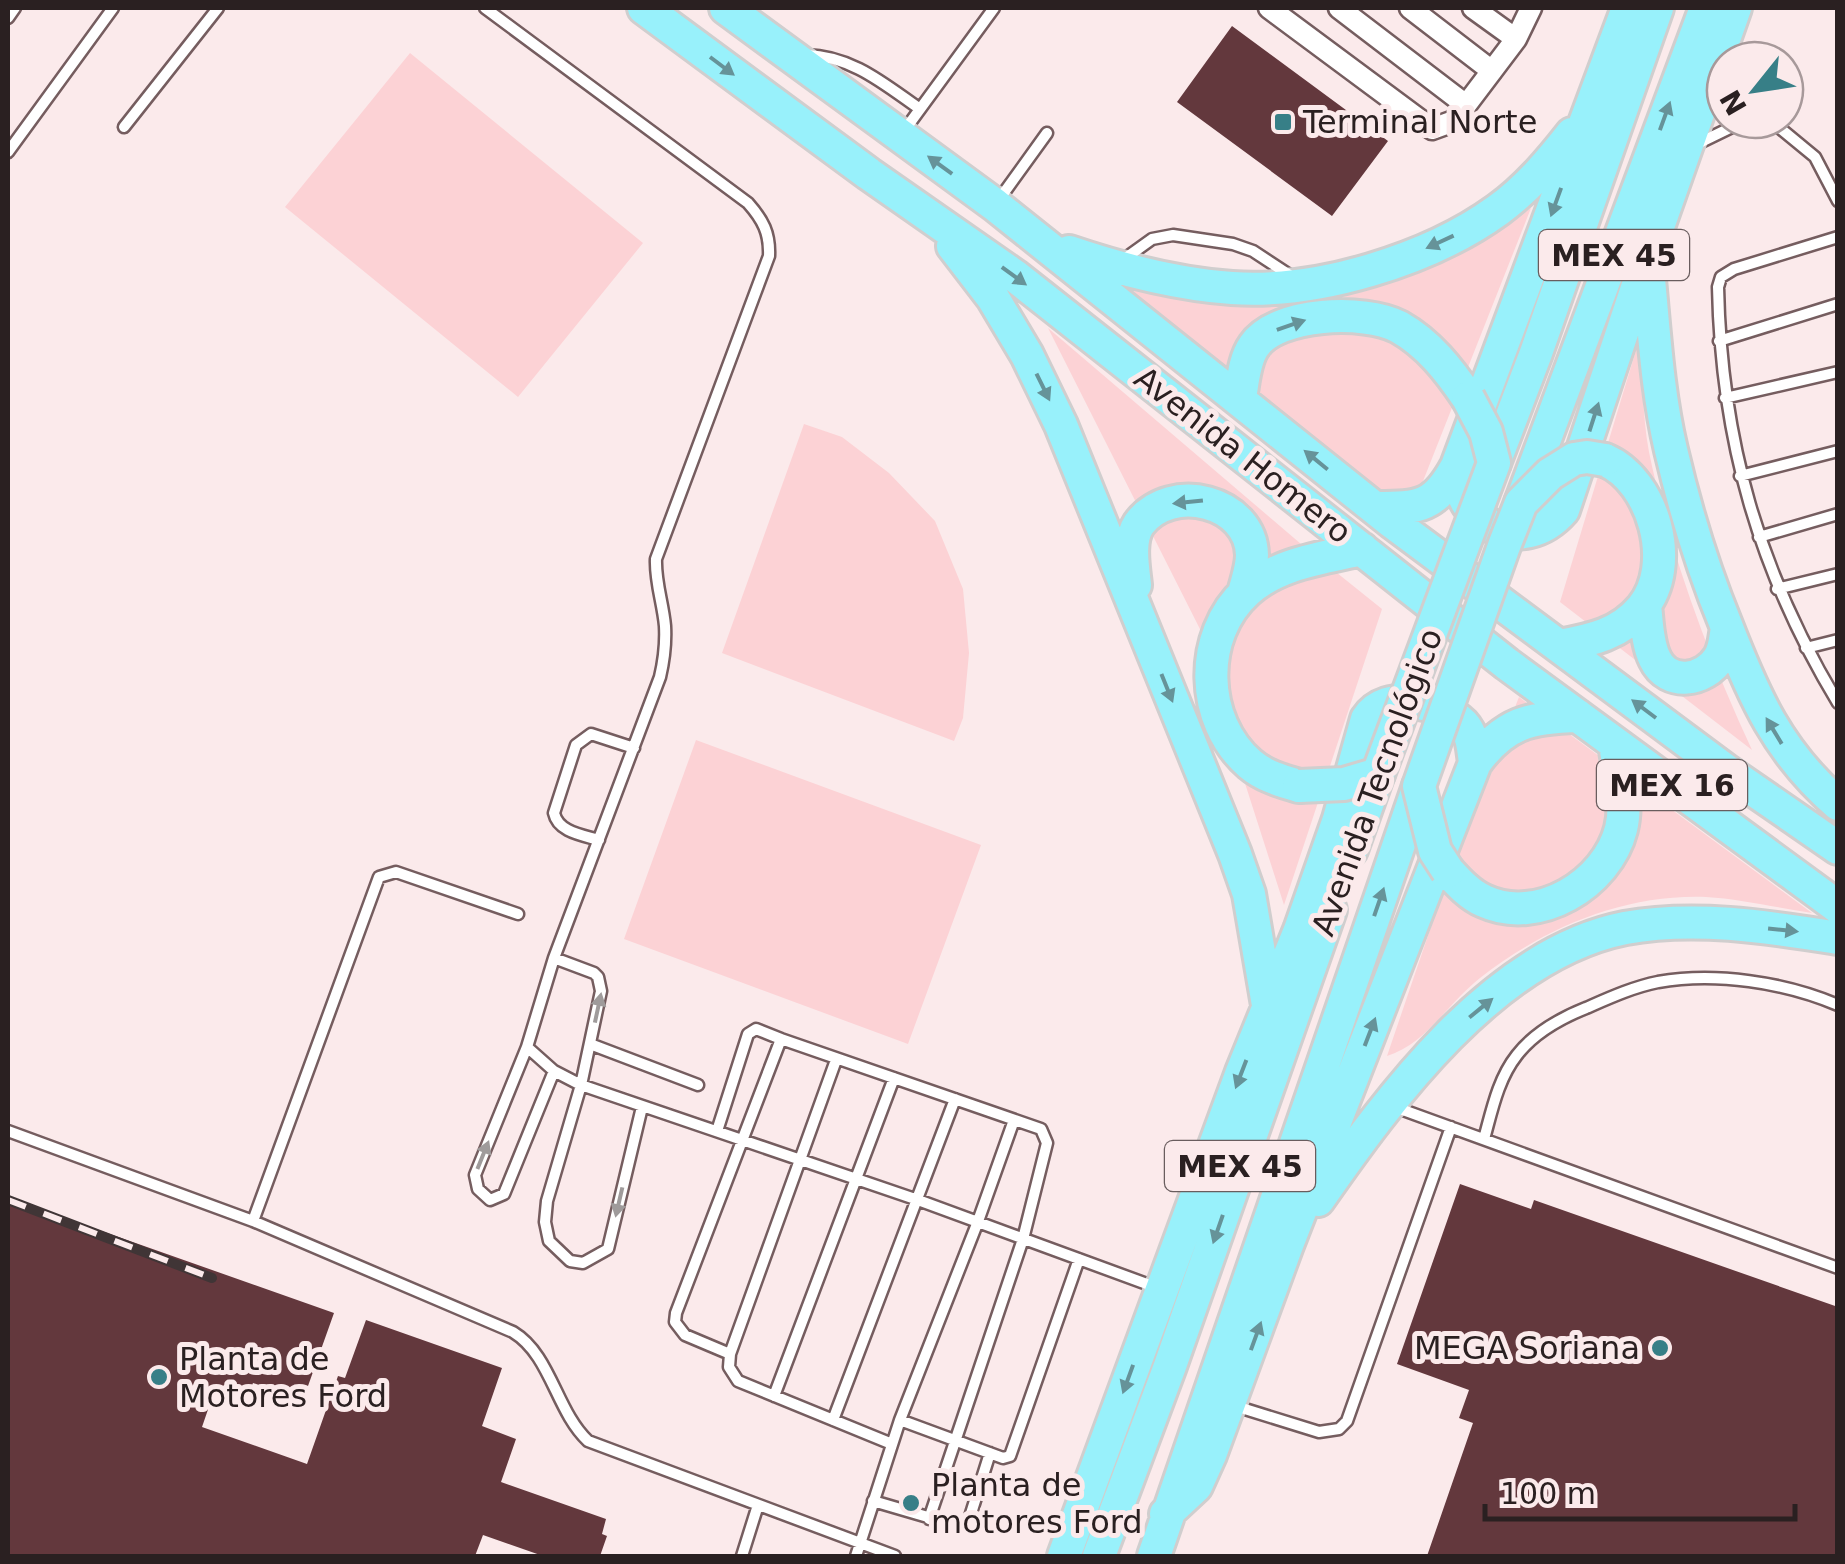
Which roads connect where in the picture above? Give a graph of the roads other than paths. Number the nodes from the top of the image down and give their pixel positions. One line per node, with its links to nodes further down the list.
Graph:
1 (15, 8): 17 (lane)
2 (113, 8): 32 (lane)
3 (218, 8): 26 (lane)
4 (485, 8): 68 (lane)
5 (644, 8): 33 (main road, Avenida Homero, one-way to 33)
6 (726, 8): 20 (main road, Avenida Homero)
7 (994, 8): 24 (lane)
8 (1269, 8): 22 (street)
9 (1339, 8): 22 (street)
10 (1410, 8): 21 (street)
11 (1473, 8): 18 (street)
12 (1531, 8): 18 (street)
13 (1628, 8): 25 (main road)
14 (1657, 8): 48 (main road, Avenida Tecnológico / MEX 45)
15 (1706, 8): 51 (main road, Avenida Tecnológico / MEX 45, one-way to 15)
16 (1735, 8): 19 (main road)
17 (8, 18)
18 (1516, 39): 21 (street)
19 (1727, 40)
20 (788, 55): 24 (lane); 28 (main road, Avenida Homero)
21 (1492, 71): 22 (street)
22 (1466, 105)
23 (1705, 106): 31 (main road)
24 (920, 109): 28 (lane)
25 (1590, 110): 41 (main road, one-way to 41); 49 (main road, one-way to 49)
26 (124, 127)
27 (1047, 133): 35 (lane)
28 (900, 136): 33 (main road); 35 (main road, Avenida Homero, one-way to 28)
29 (1705, 140): 31 (lane)
30 (1794, 140): 34 (lane)
31 (1686, 150): 39 (main road)
32 (8, 152)
33 (869, 174): 36 (main road, Avenida Homero)
34 (1838, 201)
35 (995, 204): 38 (main road, Avenida Homero)
36 (932, 219): 55 (main road, Avenida Homero, one-way to 55); 62 (main road, one-way to 62)
37 (1838, 236): 43 (lane)
38 (1046, 244): 40 (main road); 45 (main road, Avenida Homero)
39 (1646, 258): 49 (main road, one-way to 39); 60 (main road)
40 (1114, 267): 41 (main road); 41 (lane)
41 (1304, 285)
42 (1838, 304): 43 (lane)
43 (1719, 341): 46 (lane)
44 (1838, 372): 46 (lane)
45 (1240, 398): 48 (main road, one-way to 48, bridge); 53 (main road, Avenida Homero, one-way to 45)
46 (1725, 398): 50 (lane)
47 (1838, 451): 50 (lane)
48 (1494, 464): 70 (main road, Avenida Tecnológico / MEX 45, bridge)
49 (1457, 466): 53 (main road)
50 (1740, 476): 54 (lane)
51 (1521, 502): 59 (main road, bridge); 71 (main road, Avenida Tecnológico / MEX 45, bridge)
52 (1838, 514): 54 (lane)
53 (1384, 515): 63 (main road, Avenida Homero / MEX 16)
54 (1759, 537): 57 (lane)
55 (1370, 556): 58 (main road); 66 (main road, Avenida Homero / MEX 16)
56 (1838, 574): 57 (lane)
57 (1778, 589): 64 (lane)
58 (1244, 593): 62 (main road, one-way to 62); 70 (main road, bridge)
59 (1645, 604): 60 (main road); 63 (main road)
60 (1727, 628): 72 (main road, one-way to 60)
61 (1838, 640): 64 (lane)
62 (1150, 646): 80 (main road, one-way to 80)
63 (1559, 646): 74 (main road, Avenida Homero / MEX 16, one-way to 63)
64 (1806, 648): 65 (lane)
65 (1838, 704)
66 (1578, 716): 67 (main road, Avenida Homero / MEX 16); 69 (main road)
67 (1615, 744): 71 (main road, bridge); 75 (main road, Avenida Homero / MEX 16)
68 (634, 748): 73 (lane); 73 (lane)
69 (1475, 763): 80 (main road); 104 (main road, one-way to 69)
70 (1378, 774): 125 (main road, Avenida Tecnológico / MEX 45, one-way to 125)
71 (1419, 786): 118 (main road, Avenida Tecnológico / MEX 45, one-way to 71)
72 (1838, 804)
73 (598, 840): 78 (lane)
74 (1838, 848)
75 (1838, 907)
76 (518, 914): 101 (lane)
77 (1838, 938): 90 (main road, one-way to 77)
78 (554, 958): 82 (lane, one-way to 78); 83 (lane)
79 (1838, 1004): 97 (lane)
80 (1268, 1005): 107 (main road, one-way to 107)
81 (781, 1039): 84 (lane); 95 (lane); 96 (lane)
82 (590, 1044): 87 (lane); 88 (lane)
83 (527, 1047): 85 (lane); 85 (lane, one-way to 83)
84 (836, 1060): 86 (lane); 98 (lane)
85 (554, 1071): 87 (lane)
86 (894, 1078): 89 (lane); 99 (lane)
87 (581, 1085): 91 (lane); 91 (lane, one-way to 87)
88 (698, 1086)
89 (955, 1099): 92 (lane); 100 (lane)
90 (1386, 1104): 93 (lane); 104 (main road)
91 (642, 1107): 95 (lane)
92 (1014, 1120): 102 (lane); 103 (lane)
93 (1451, 1127): 97 (lane); 110 (lane)
94 (8, 1131): 101 (lane)
95 (717, 1131): 96 (lane)
96 (743, 1139): 98 (lane); 108 (lane)
97 (1484, 1139): 106 (lane)
98 (802, 1160): 99 (lane); 108 (lane)
99 (858, 1180): 100 (lane); 109 (lane)
100 (918, 1200): 102 (lane); 111 (lane)
101 (254, 1221): 117 (lane)
102 (978, 1224): 103 (lane); 112 (lane)
103 (1023, 1239): 105 (lane); 113 (lane)
104 (1288, 1245): 110 (main road, one-way to 104)
105 (1079, 1259): 107 (lane); 115 (lane)
106 (1838, 1268)
107 (1161, 1289): 124 (main road, one-way to 124)
108 (730, 1354): 109 (lane)
109 (774, 1396): 111 (lane)
110 (1231, 1405): 118 (main road)
111 (834, 1420): 114 (lane)
112 (900, 1420): 113 (lane); 114 (lane)
113 (957, 1441): 115 (lane); 119 (lane)
114 (892, 1444): 116 (lane)
115 (990, 1453): 119 (lane)
116 (873, 1502): 119 (lane); 120 (lane)
117 (758, 1505): 120 (lane); 121 (lane)
118 (1166, 1514): 126 (main road, Avenida Tecnológico / MEX 45)
119 (930, 1519)
120 (859, 1543): 122 (lane); 123 (lane)
121 (742, 1556)
122 (856, 1556)
123 (896, 1556)
124 (1064, 1556)
125 (1099, 1556)
126 (1154, 1556)

